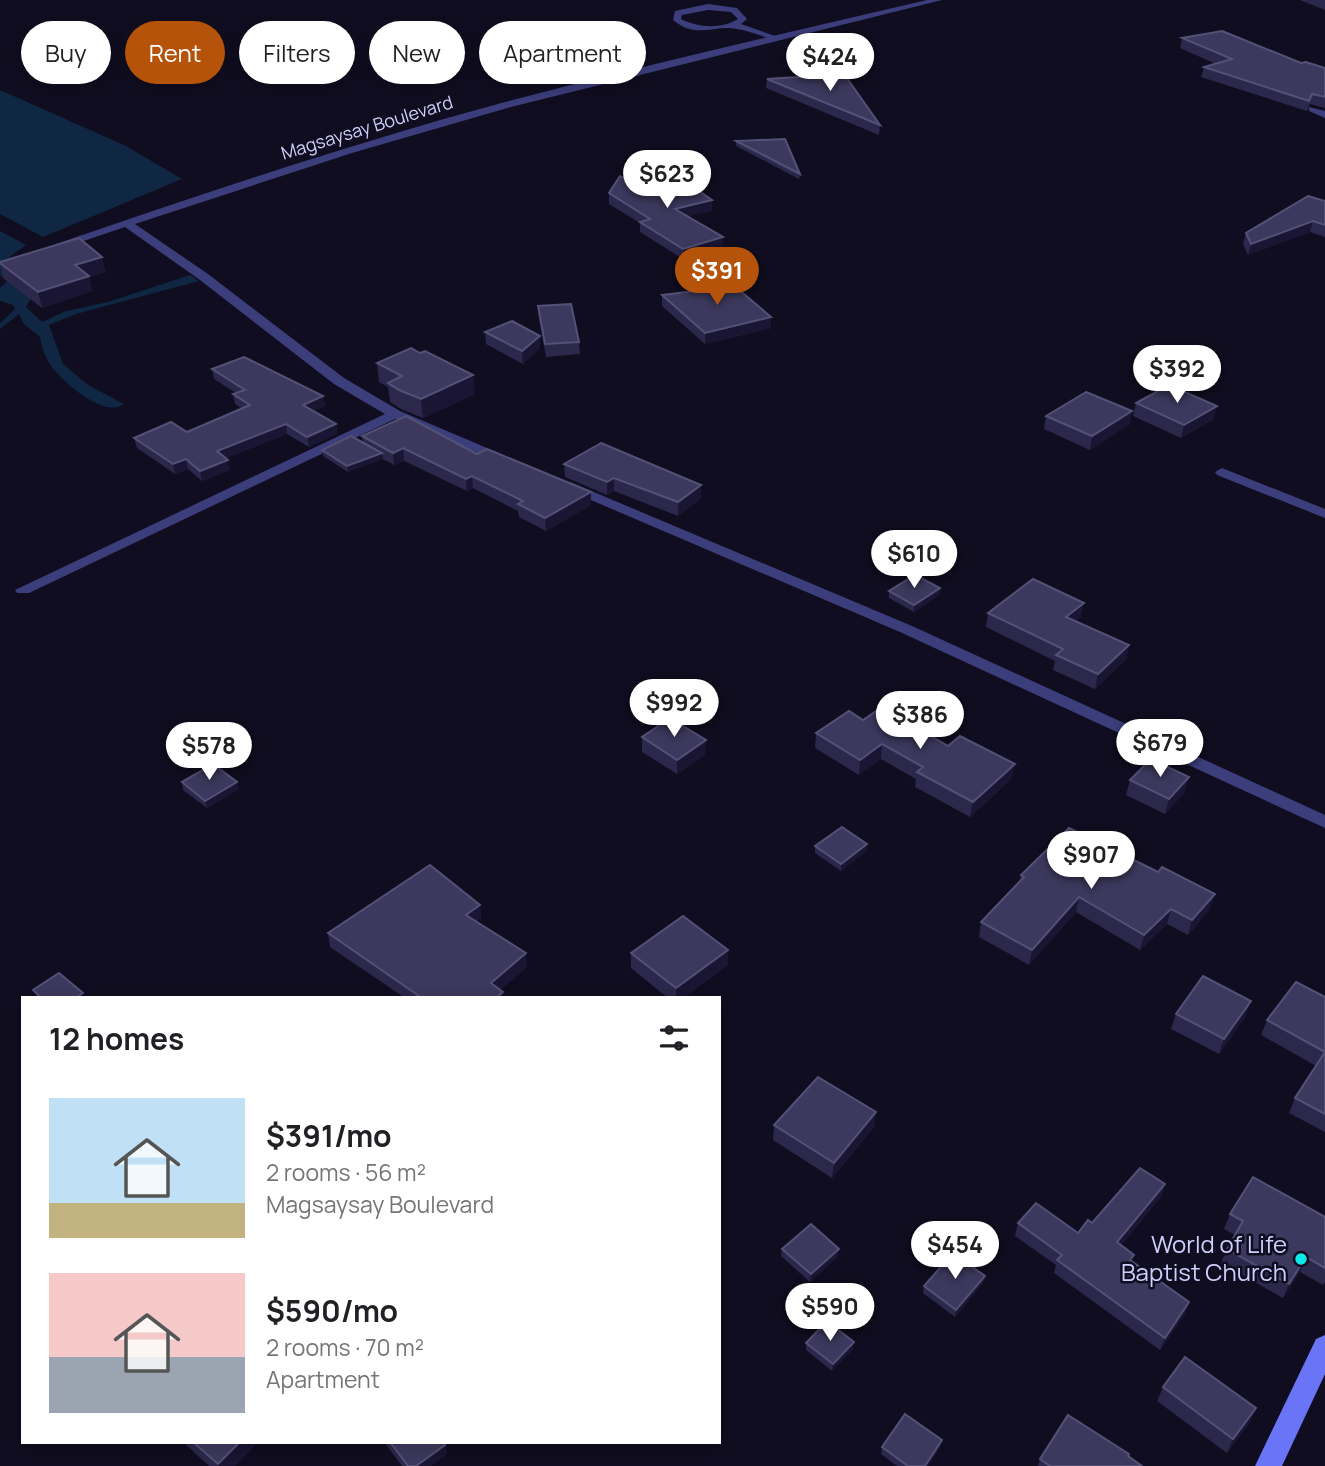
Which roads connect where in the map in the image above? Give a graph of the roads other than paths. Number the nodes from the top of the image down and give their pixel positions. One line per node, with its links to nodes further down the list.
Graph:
1 (938, 0): 3 (street, Magsaysay Boulevard)
2 (734, 25): 2 (street); 3 (street)
3 (774, 37): 6 (street, Magsaysay Boulevard)
4 (1312, 109): 5 (street)
5 (1325, 115)
6 (126, 223): 7 (street, Magsaysay Boulevard); 8 (street)
7 (53, 248)
8 (395, 414): 9 (street); 13 (street)
9 (522, 466)
10 (1222, 472): 12 (street)
11 (559, 481): 14 (street)
12 (1325, 514)
13 (23, 590)
14 (1325, 822)
15 (1325, 1347): 16 (street)
16 (1268, 1466)

